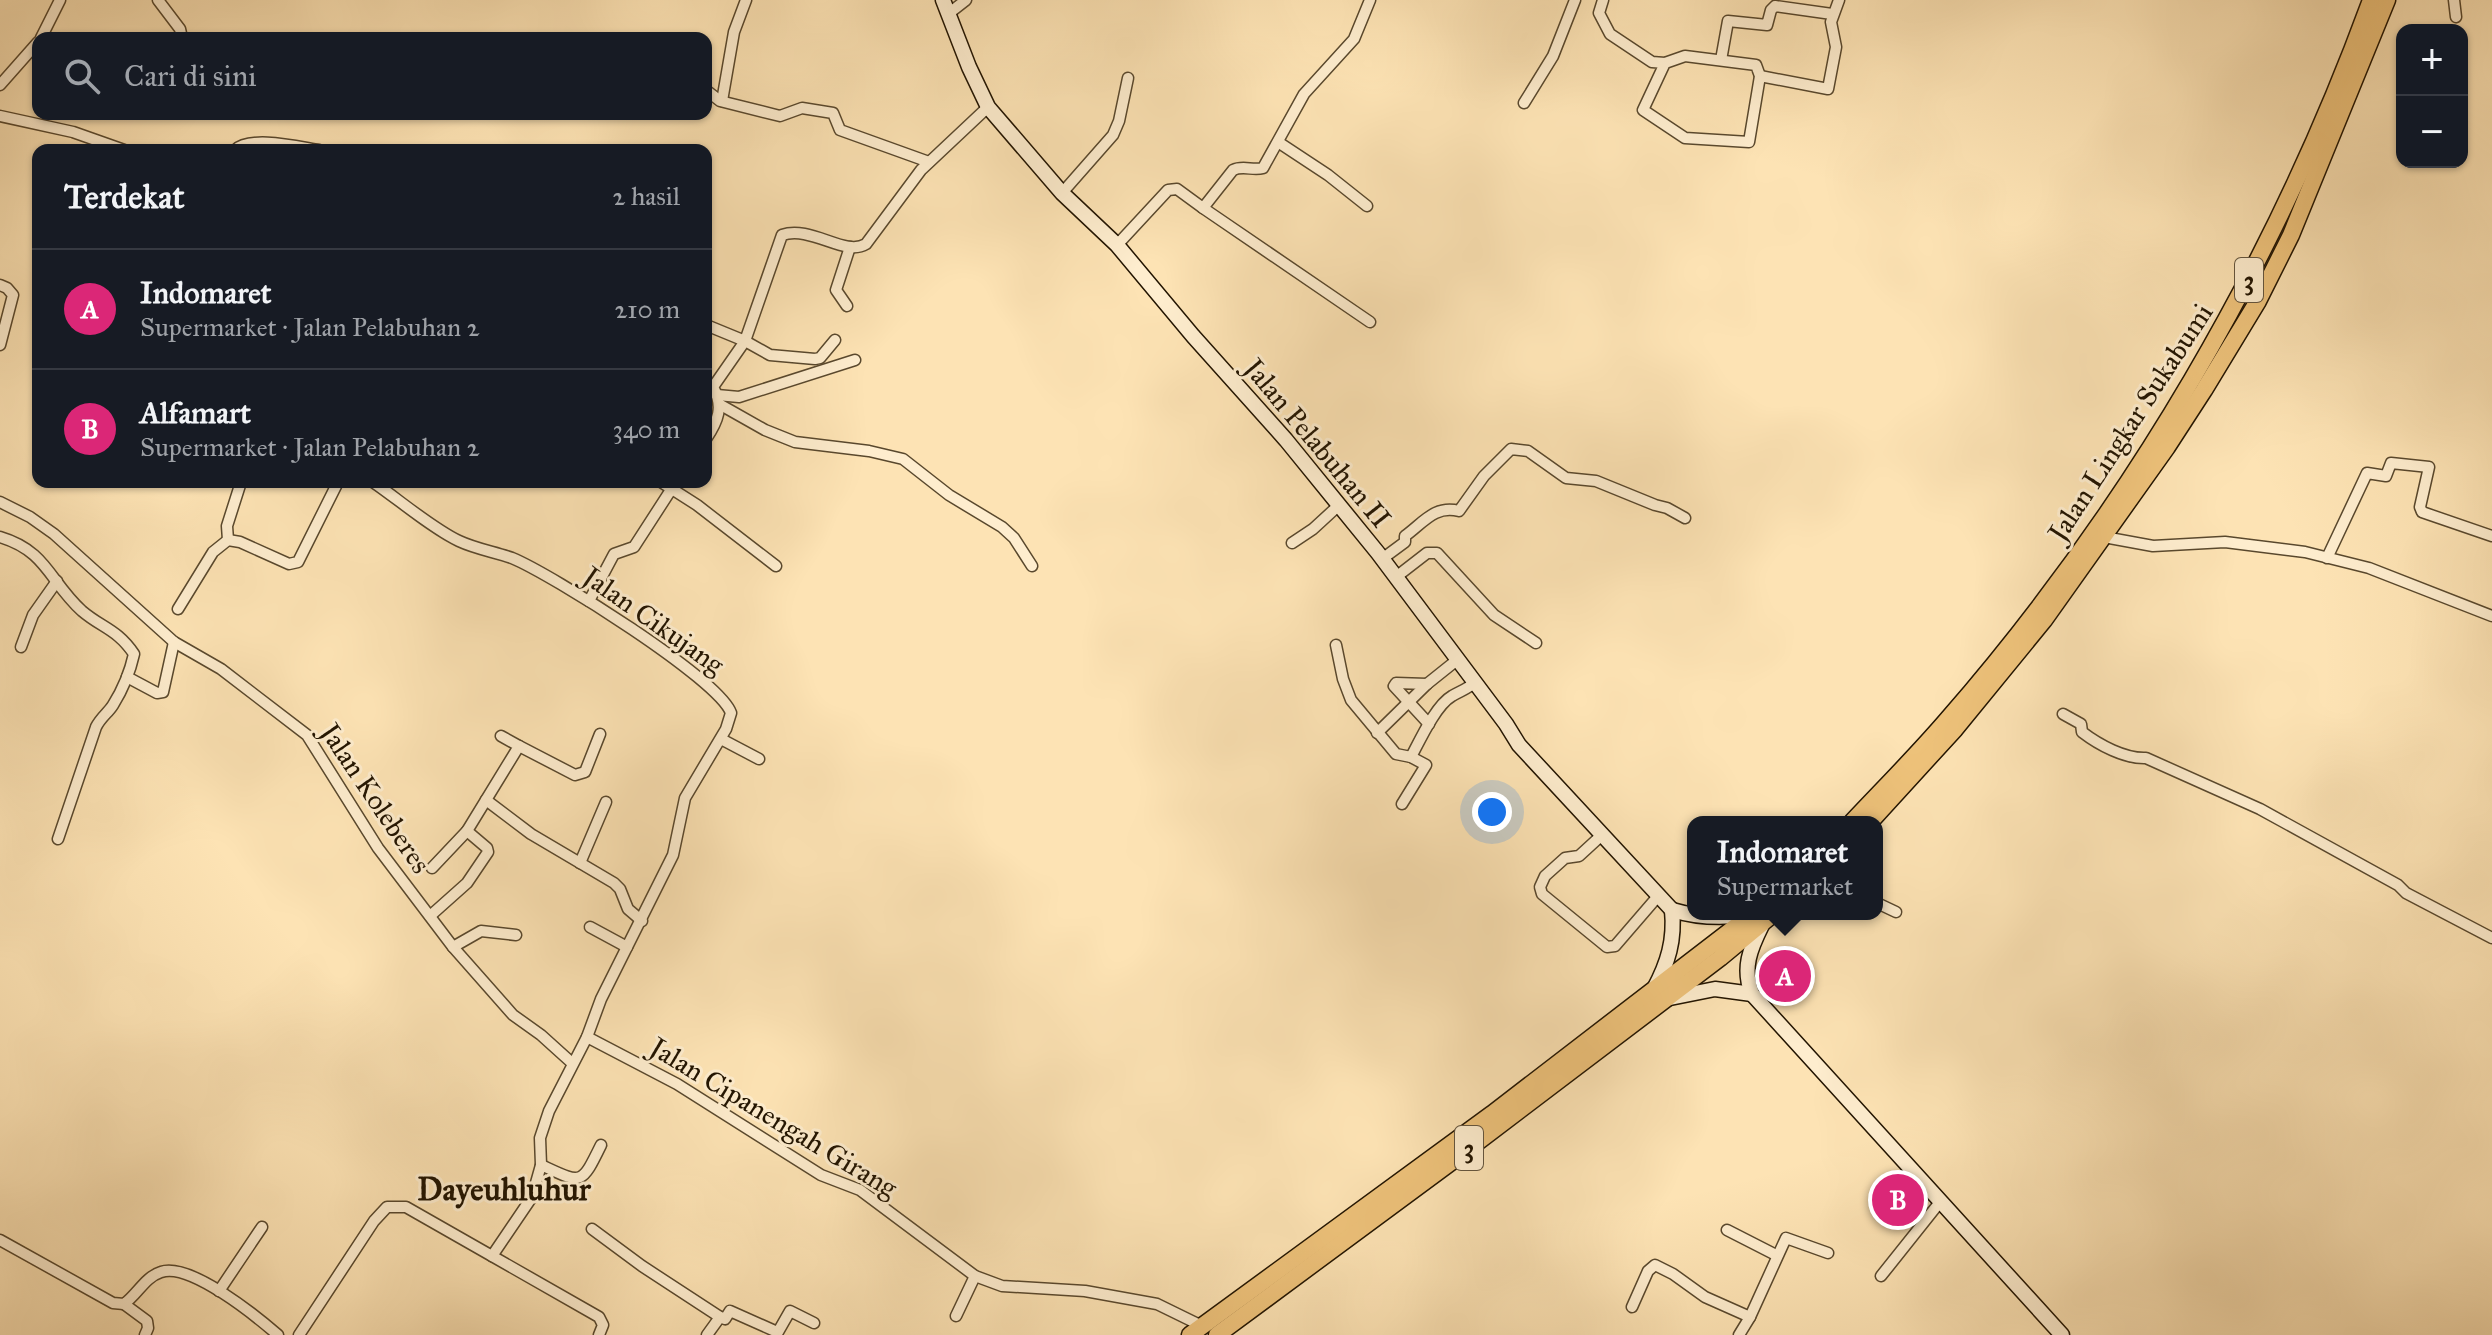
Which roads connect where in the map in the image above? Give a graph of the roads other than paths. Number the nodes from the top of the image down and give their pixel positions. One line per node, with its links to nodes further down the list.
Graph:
1 (60, 0): 15 (street)
2 (158, 0): 16 (street)
3 (746, 0): 24 (street)
4 (966, 0): 12 (street)
5 (1370, 0): 28 (street)
6 (1575, 0): 25 (street)
7 (1603, 0): 19 (street)
8 (1839, 0): 13 (street)
9 (2371, 0): 57 (main road, Jalan Lingkar Sukabumi / 3)
10 (2387, 0): 57 (main road, Jalan Lingkar Sukabumi)
11 (2454, 0): 14 (street)
12 (946, 7): 26 (main road, Jalan Pelabuhan II)
13 (1832, 14): 18 (street); 20 (street)
14 (2456, 17)
15 (44, 32)
16 (181, 32)
17 (32, 49): 22 (street)
18 (1721, 60): 19 (street); 20 (street)
19 (1665, 63): 20 (street)
20 (1760, 76)
21 (1128, 78): 31 (street)
22 (0, 85)
23 (712, 94): 24 (street)
24 (722, 101): 30 (street)
25 (1524, 103)
26 (988, 107): 30 (street); 31 (main road, Jalan Pelabuhan II)
27 (0, 116): 29 (street)
28 (1278, 142): 32 (street); 33 (street)
29 (107, 144)
30 (929, 162): 35 (street)
31 (1062, 193): 34 (main road, Jalan Pelabuhan II)
32 (1367, 206)
33 (1203, 208): 34 (street); 38 (street)
34 (1117, 245): 52 (main road, Jalan Pelabuhan II)
35 (850, 247): 37 (street); 41 (street)
36 (0, 285): 42 (street)
37 (847, 306)
38 (1370, 322)
39 (712, 327): 41 (street)
40 (835, 340): 41 (street)
41 (745, 341): 44 (street)
42 (0, 345)
43 (855, 360): 44 (street)
44 (714, 392): 45 (street); 62 (street)
45 (712, 430)
46 (239, 488): 56 (street)
47 (335, 488): 56 (street)
48 (382, 488): 65 (street, Jalan Cikujang)
49 (672, 488): 65 (street)
50 (678, 488): 61 (street)
51 (0, 502): 69 (street, Jalan Koleberes)
52 (1338, 506): 58 (street); 60 (main road, Jalan Pelabuhan II)
53 (1685, 518): 60 (street)
54 (2492, 536): 59 (street)
55 (0, 537): 64 (street)
56 (228, 540): 66 (street)
57 (2096, 541): 59 (street); 68 (main road, Jalan Lingkar Sukabumi / 3)
58 (1292, 543)
59 (2327, 558): 67 (street)
60 (1382, 559): 63 (main road, Jalan Pelabuhan II)
61 (776, 566)
62 (1032, 566)
63 (1396, 577): 70 (street); 73 (main road, Jalan Pelabuhan II)
64 (57, 581): 72 (street); 74 (street)
65 (589, 601): 83 (street, Jalan Cikujang)
66 (178, 609)
67 (2492, 616)
68 (2034, 622): 90 (main road, Jalan Lingkar Sukabumi / 3); 91 (main road, Jalan Lingkar Sukabumi / 3)
69 (174, 642): 74 (street); 102 (street, Jalan Koleberes)
70 (1536, 643)
71 (1336, 645): 80 (street)
72 (21, 647)
73 (1457, 660): 75 (main road, Jalan Pelabuhan II); 76 (street)
74 (127, 677): 94 (street)
75 (1475, 682): 79 (street); 93 (main road, Jalan Pelabuhan II)
76 (1427, 684): 77 (street); 77 (street)
77 (1409, 702): 79 (street); 80 (street)
78 (2063, 714): 108 (street)
79 (1429, 724): 85 (street)
80 (1377, 733): 85 (street)
81 (600, 734): 84 (street)
82 (501, 736): 84 (street)
83 (721, 739): 86 (street); 105 (street, Jalan Cikujang)
84 (519, 746): 87 (street)
85 (1411, 757): 89 (street)
86 (759, 759)
87 (486, 800): 92 (street); 95 (street)
88 (606, 802): 95 (street)
89 (1402, 804)
90 (1858, 816)
91 (1875, 816)
92 (467, 831): 96 (street); 102 (street)
93 (1603, 834): 97 (main road, Jalan Pelabuhan II); 97 (street)
94 (58, 839)
95 (580, 863): 105 (street)
96 (432, 868)
97 (1659, 895): 99 (main road, Jalan Pelabuhan II)
98 (1883, 906): 100 (street)
99 (1672, 910): 101 (main road); 111 (main road)
100 (1896, 912)
101 (1687, 914)
102 (430, 916): 109 (street, Jalan Koleberes)
103 (1758, 920): 111 (main road, 3)
104 (1761, 920): 112 (main road)
105 (642, 921): 110 (street, Jalan Cikujang)
106 (590, 927): 110 (street)
107 (516, 935): 109 (street)
108 (2492, 938)
109 (453, 947): 114 (street, Jalan Koleberes)
110 (627, 947): 113 (street, Jalan Cikujang)
111 (1659, 994): 112 (main road); 134 (main road, 3)
112 (1752, 994): 117 (main road)
113 (587, 1037): 114 (street, Jalan Cikujang); 125 (street, Jalan Cipanengah Girang)
114 (572, 1063): 116 (street, Jalan Cikujang)
115 (601, 1145): 116 (street)
116 (541, 1165): 124 (street, Jalan Cikujang)
117 (1940, 1202): 126 (street); 141 (main road)
118 (262, 1227): 127 (street)
119 (592, 1229): 131 (street)
120 (1727, 1230): 123 (street)
121 (0, 1240): 128 (street)
122 (1828, 1253): 123 (street)
123 (1776, 1255): 132 (street)
124 (492, 1256): 137 (street); 138 (street)
125 (975, 1276): 130 (street); 134 (street, Jalan Cipanengah Girang)
126 (1881, 1276)
127 (219, 1291): 128 (street); 136 (street)
128 (124, 1304): 135 (street)
129 (1632, 1307): 132 (street)
130 (956, 1316)
131 (720, 1317): 133 (street); 139 (street)
132 (1750, 1317): 140 (street)
133 (814, 1323)
134 (1203, 1332)
135 (145, 1335)
136 (278, 1335)
137 (299, 1335)
138 (599, 1335)
139 (707, 1335)
140 (1739, 1335)
141 (2062, 1335)

